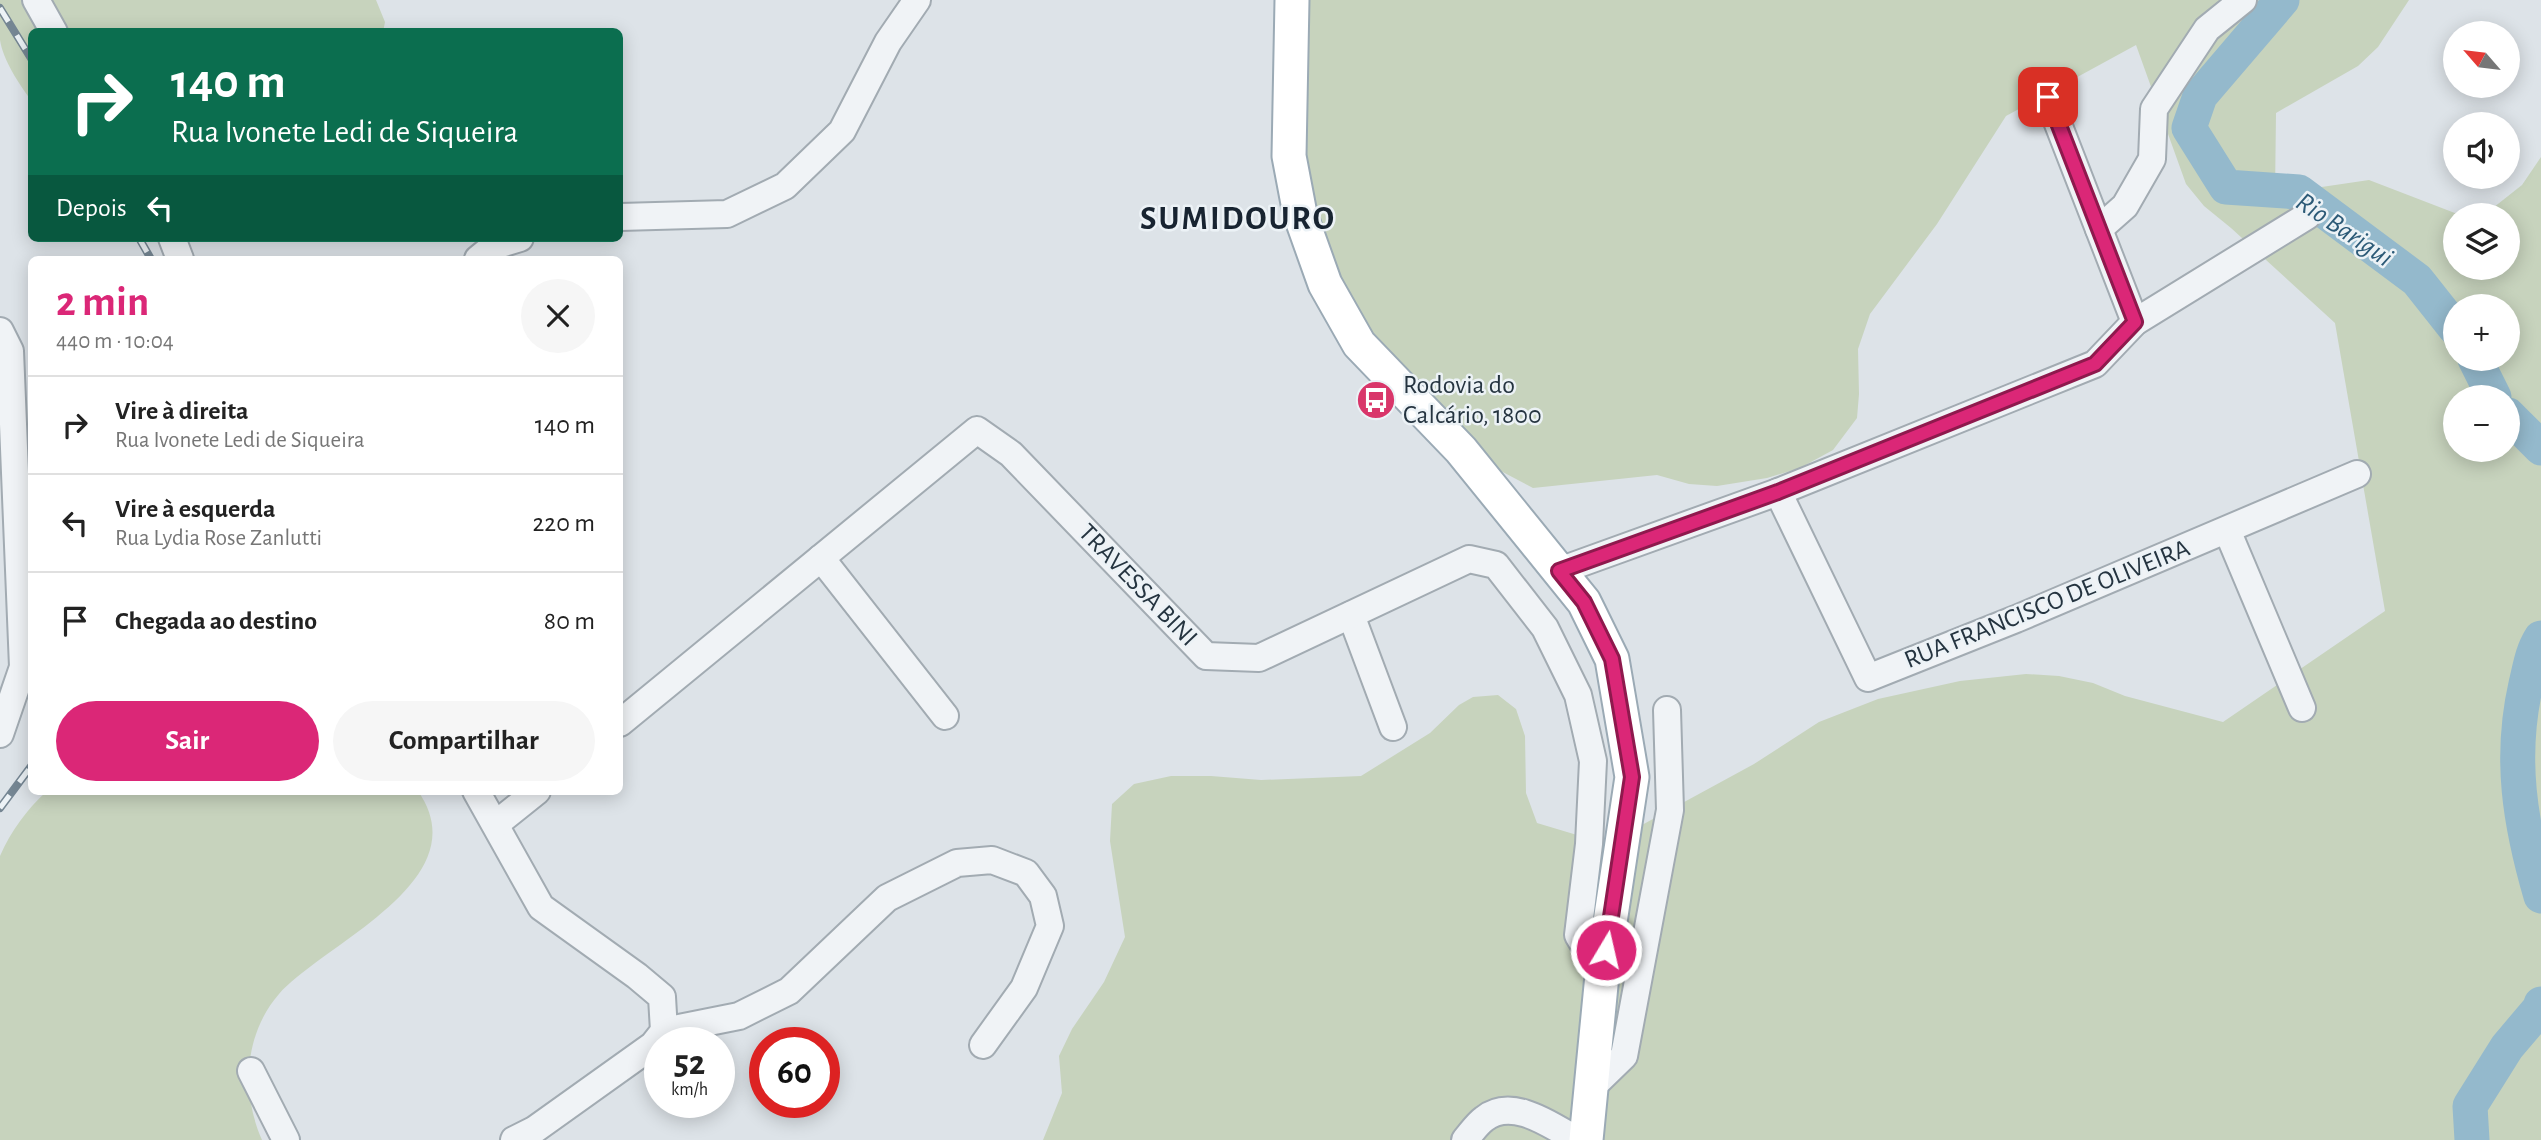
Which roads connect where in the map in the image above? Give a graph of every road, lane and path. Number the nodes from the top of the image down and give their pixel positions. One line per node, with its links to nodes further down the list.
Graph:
1 (36, 0): 5 (street)
2 (917, 0): 8 (street)
3 (1293, 0): 18 (main road)
4 (2243, 0): 9 (street)
5 (52, 28)
6 (2048, 97): 9 (street)
7 (2307, 216): 12 (street)
8 (623, 217)
9 (2099, 229): 12 (street)
10 (507, 242): 11 (street)
11 (482, 256)
12 (2135, 322): 15 (street)
13 (0, 331): 20 (street)
14 (2357, 474): 16 (street, RUA FRANCISCO DE OLIVEIRA)
15 (1778, 492): 16 (street, RUA FRANCISCO DE OLIVEIRA); 18 (street)
16 (2227, 530): 21 (street)
17 (821, 558): 19 (street, TRAVESSA BINI); 23 (street); 24 (street, TRAVESSA BINI)
18 (1559, 571): 30 (main road)
19 (1351, 615): 25 (street); 30 (street, TRAVESSA BINI)
20 (27, 670): 26 (street)
21 (2302, 708)
22 (1667, 710): 36 (street)
23 (945, 716)
24 (623, 721)
25 (1393, 727)
26 (0, 734)
27 (478, 795): 29 (street)
28 (532, 795): 29 (street)
29 (496, 824): 31 (street)
30 (1602, 975): 36 (main road)
31 (664, 1027)
32 (684, 1027): 33 (street)
33 (983, 1045)
34 (644, 1051): 38 (street)
35 (251, 1071): 37 (street)
36 (1591, 1088): 41 (main road)
37 (286, 1140)
38 (514, 1140)
39 (1465, 1140): 40 (street)
40 (1577, 1140)
41 (1586, 1140)

